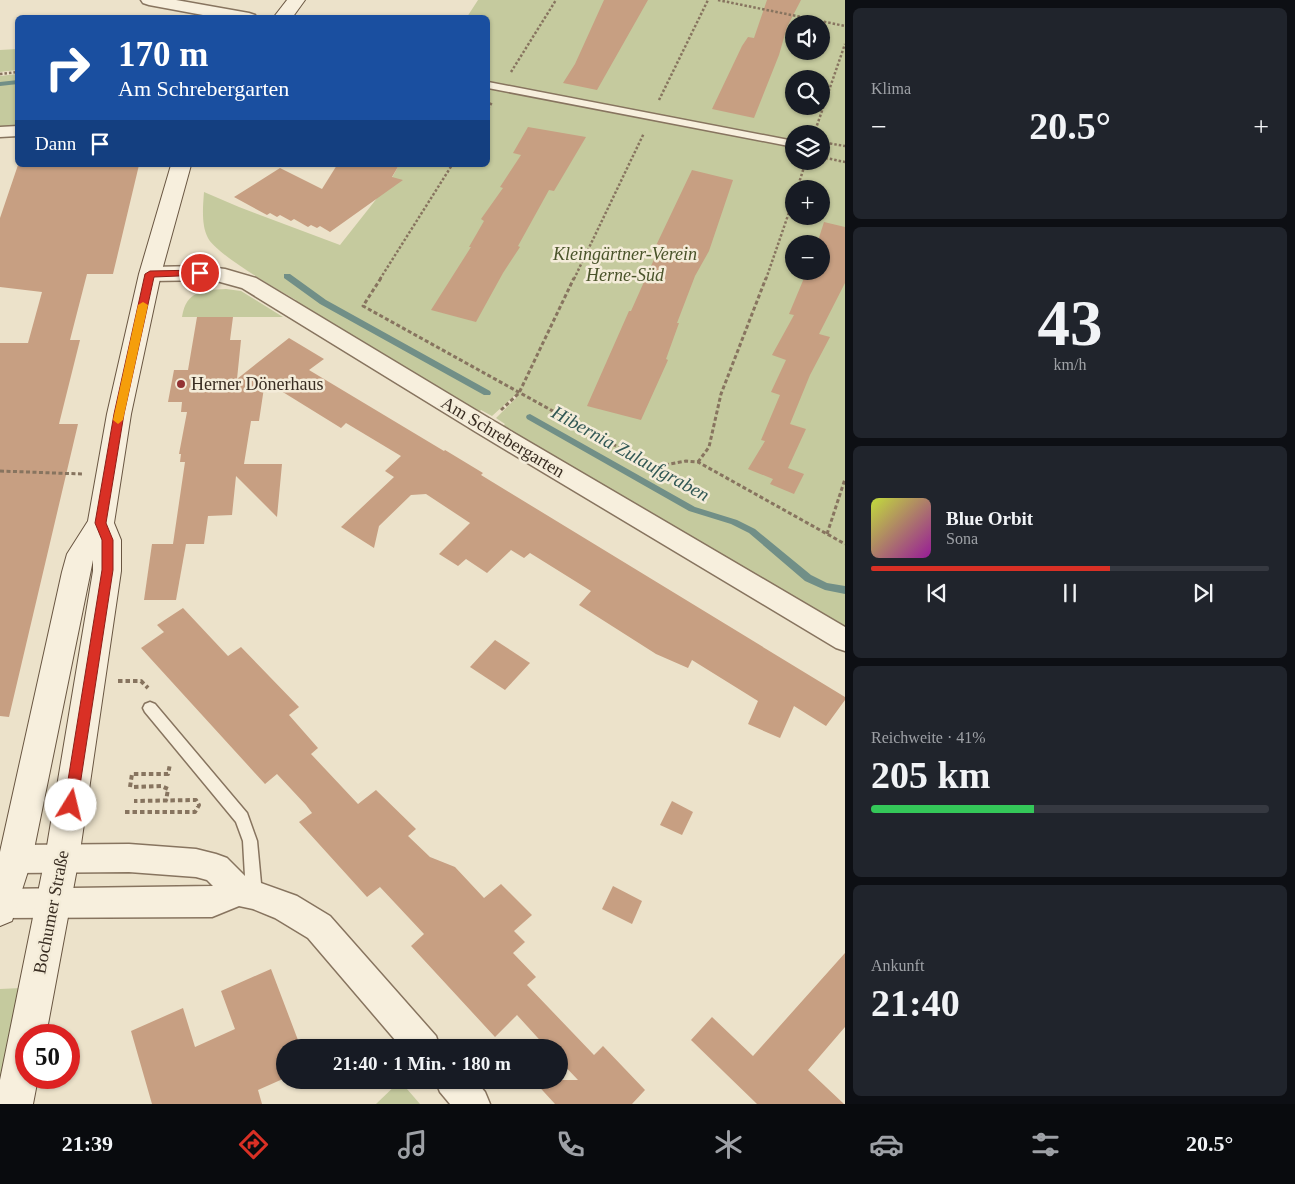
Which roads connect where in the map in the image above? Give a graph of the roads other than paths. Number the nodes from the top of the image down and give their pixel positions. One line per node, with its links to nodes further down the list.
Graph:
1 (148, 0): 3 (street)
2 (296, 0): 4 (main road)
3 (233, 15)
4 (284, 15)
5 (490, 85): 8 (lane)
6 (15, 131): 7 (street)
7 (0, 132)
8 (785, 142)
9 (180, 167): 10 (main road, Bochumer Straße)
10 (150, 274): 11 (main road, Bochumer Straße); 12 (street, Am Schrebergarten)
11 (101, 523): 14 (main road, Bochumer Straße); 15 (main road, Bochumer Straße)
12 (845, 640)
13 (150, 708): 16 (lane)
14 (62, 858): 15 (street); 16 (street); 17 (main road, Bochumer Straße)
15 (15, 859): 18 (main road, Bochumer Straße)
16 (246, 893): 17 (street); 20 (street)
17 (53, 903): 18 (street); 19 (main road, Bochumer Straße)
18 (1, 906)
19 (30, 1024)
20 (416, 1039)
21 (17, 1089): 23 (main road)
22 (460, 1089): 24 (street)
23 (14, 1104)
24 (473, 1104)

